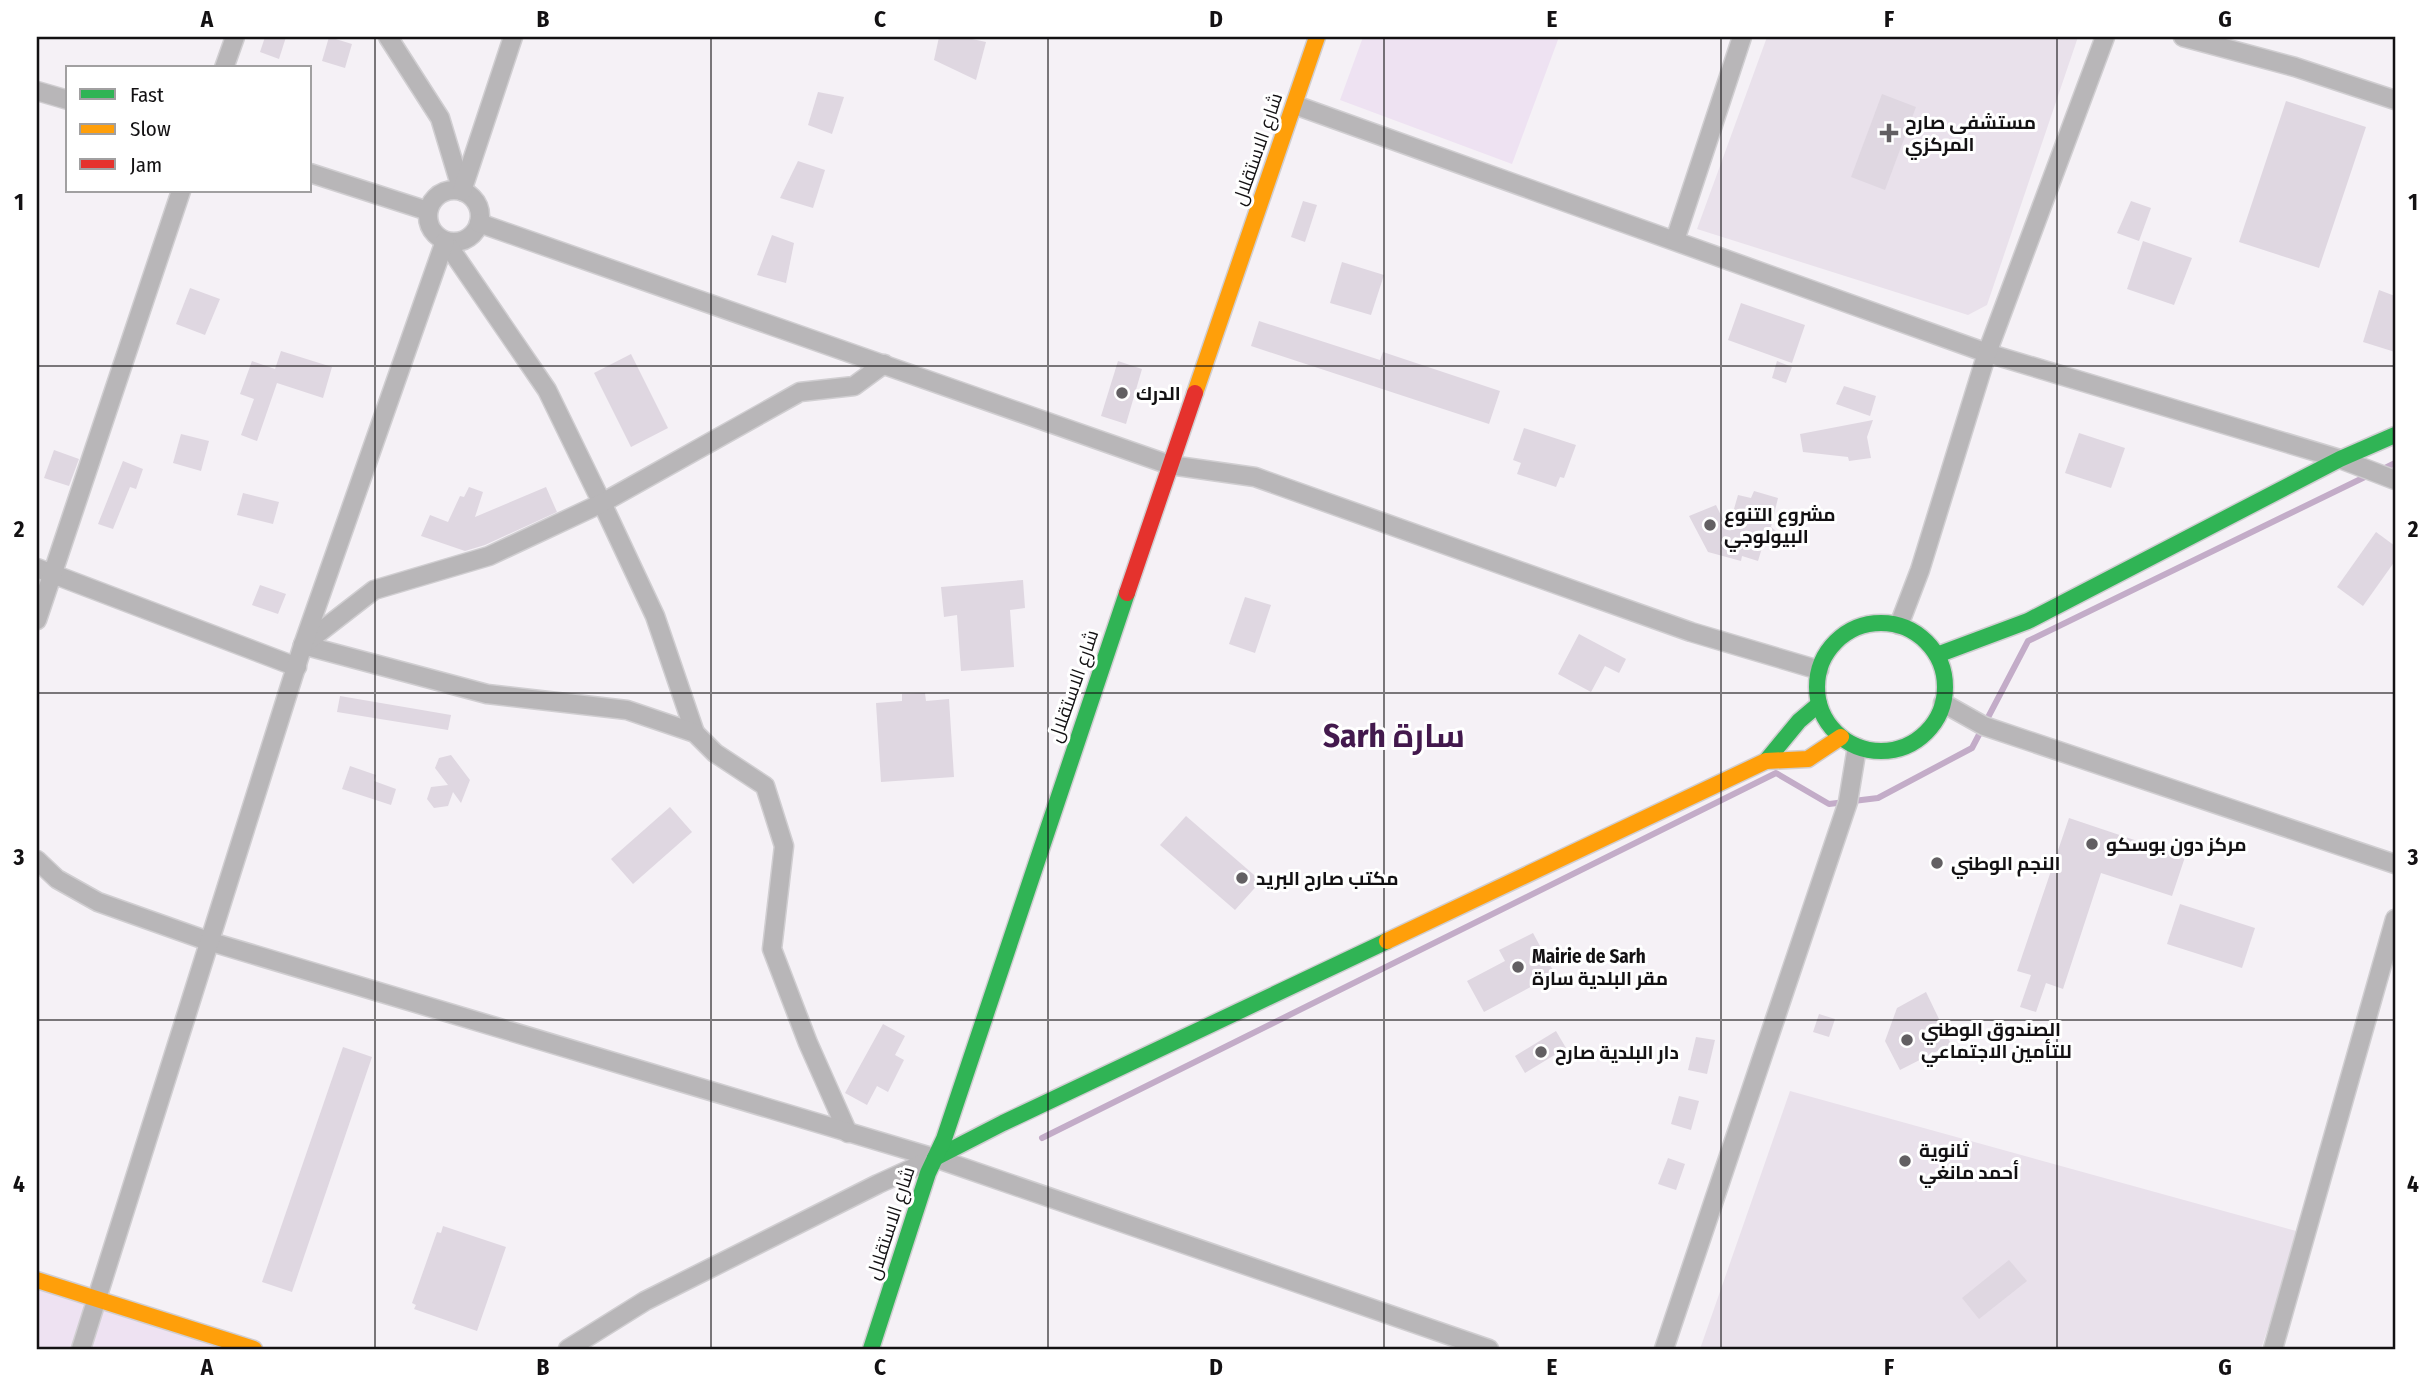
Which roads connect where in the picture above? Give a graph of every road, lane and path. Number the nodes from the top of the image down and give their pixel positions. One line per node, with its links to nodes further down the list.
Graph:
1 (235, 37): 8 (street)
2 (388, 37): 14 (street)
3 (513, 37): 14 (street)
4 (1317, 37): 12 (street, شارع الاستقلال)
5 (1742, 37): 18 (street)
6 (2105, 37): 20 (street)
7 (2183, 37): 11 (street)
8 (225, 66)
9 (37, 91): 10 (street)
10 (66, 99)
11 (2395, 100)
12 (1295, 105): 18 (street); 24 (street, شارع الاستقلال)
13 (312, 174): 16 (street)
14 (462, 191): 16 (street); 17 (street)
15 (181, 192): 27 (street)
16 (428, 211): 19 (street)
17 (479, 223): 19 (street); 21 (street)
18 (1675, 240): 20 (street)
19 (445, 241): 26 (street); 30 (street)
20 (1986, 354): 23 (street); 29 (street)
21 (884, 364): 24 (street); 26 (street)
22 (2395, 435): 23 (street)
23 (2340, 459): 25 (street); 31 (street)
24 (1170, 465): 33 (street); 45 (street, شارع الاستقلال)
25 (2395, 480)
26 (603, 503): 30 (street); 36 (street)
27 (44, 571): 28 (street); 32 (street)
28 (37, 620)
29 (1899, 625): 31 (street); 33 (street)
30 (303, 645): 32 (street); 36 (street)
31 (1937, 654): 35 (street)
32 (297, 667): 43 (street)
33 (1819, 670): 34 (street)
34 (1819, 704): 37 (street); 39 (street)
35 (1943, 704): 38 (street); 41 (street)
36 (695, 733): 44 (street)
37 (1841, 737): 38 (street); 39 (street)
38 (1857, 747): 53 (street)
39 (1766, 761): 45 (street)
40 (37, 860): 43 (street)
41 (2395, 863)
42 (2395, 919): 54 (street)
43 (208, 941): 44 (street); 47 (street)
44 (848, 1133): 45 (street)
45 (934, 1158): 50 (street); 51 (street, شارع الاستقلال); 52 (street)
46 (37, 1280): 47 (street)
47 (97, 1300): 48 (street); 49 (street)
48 (81, 1349)
49 (254, 1349)
50 (568, 1349)
51 (871, 1349)
52 (1489, 1349)
53 (1664, 1349)
54 (2273, 1349)

